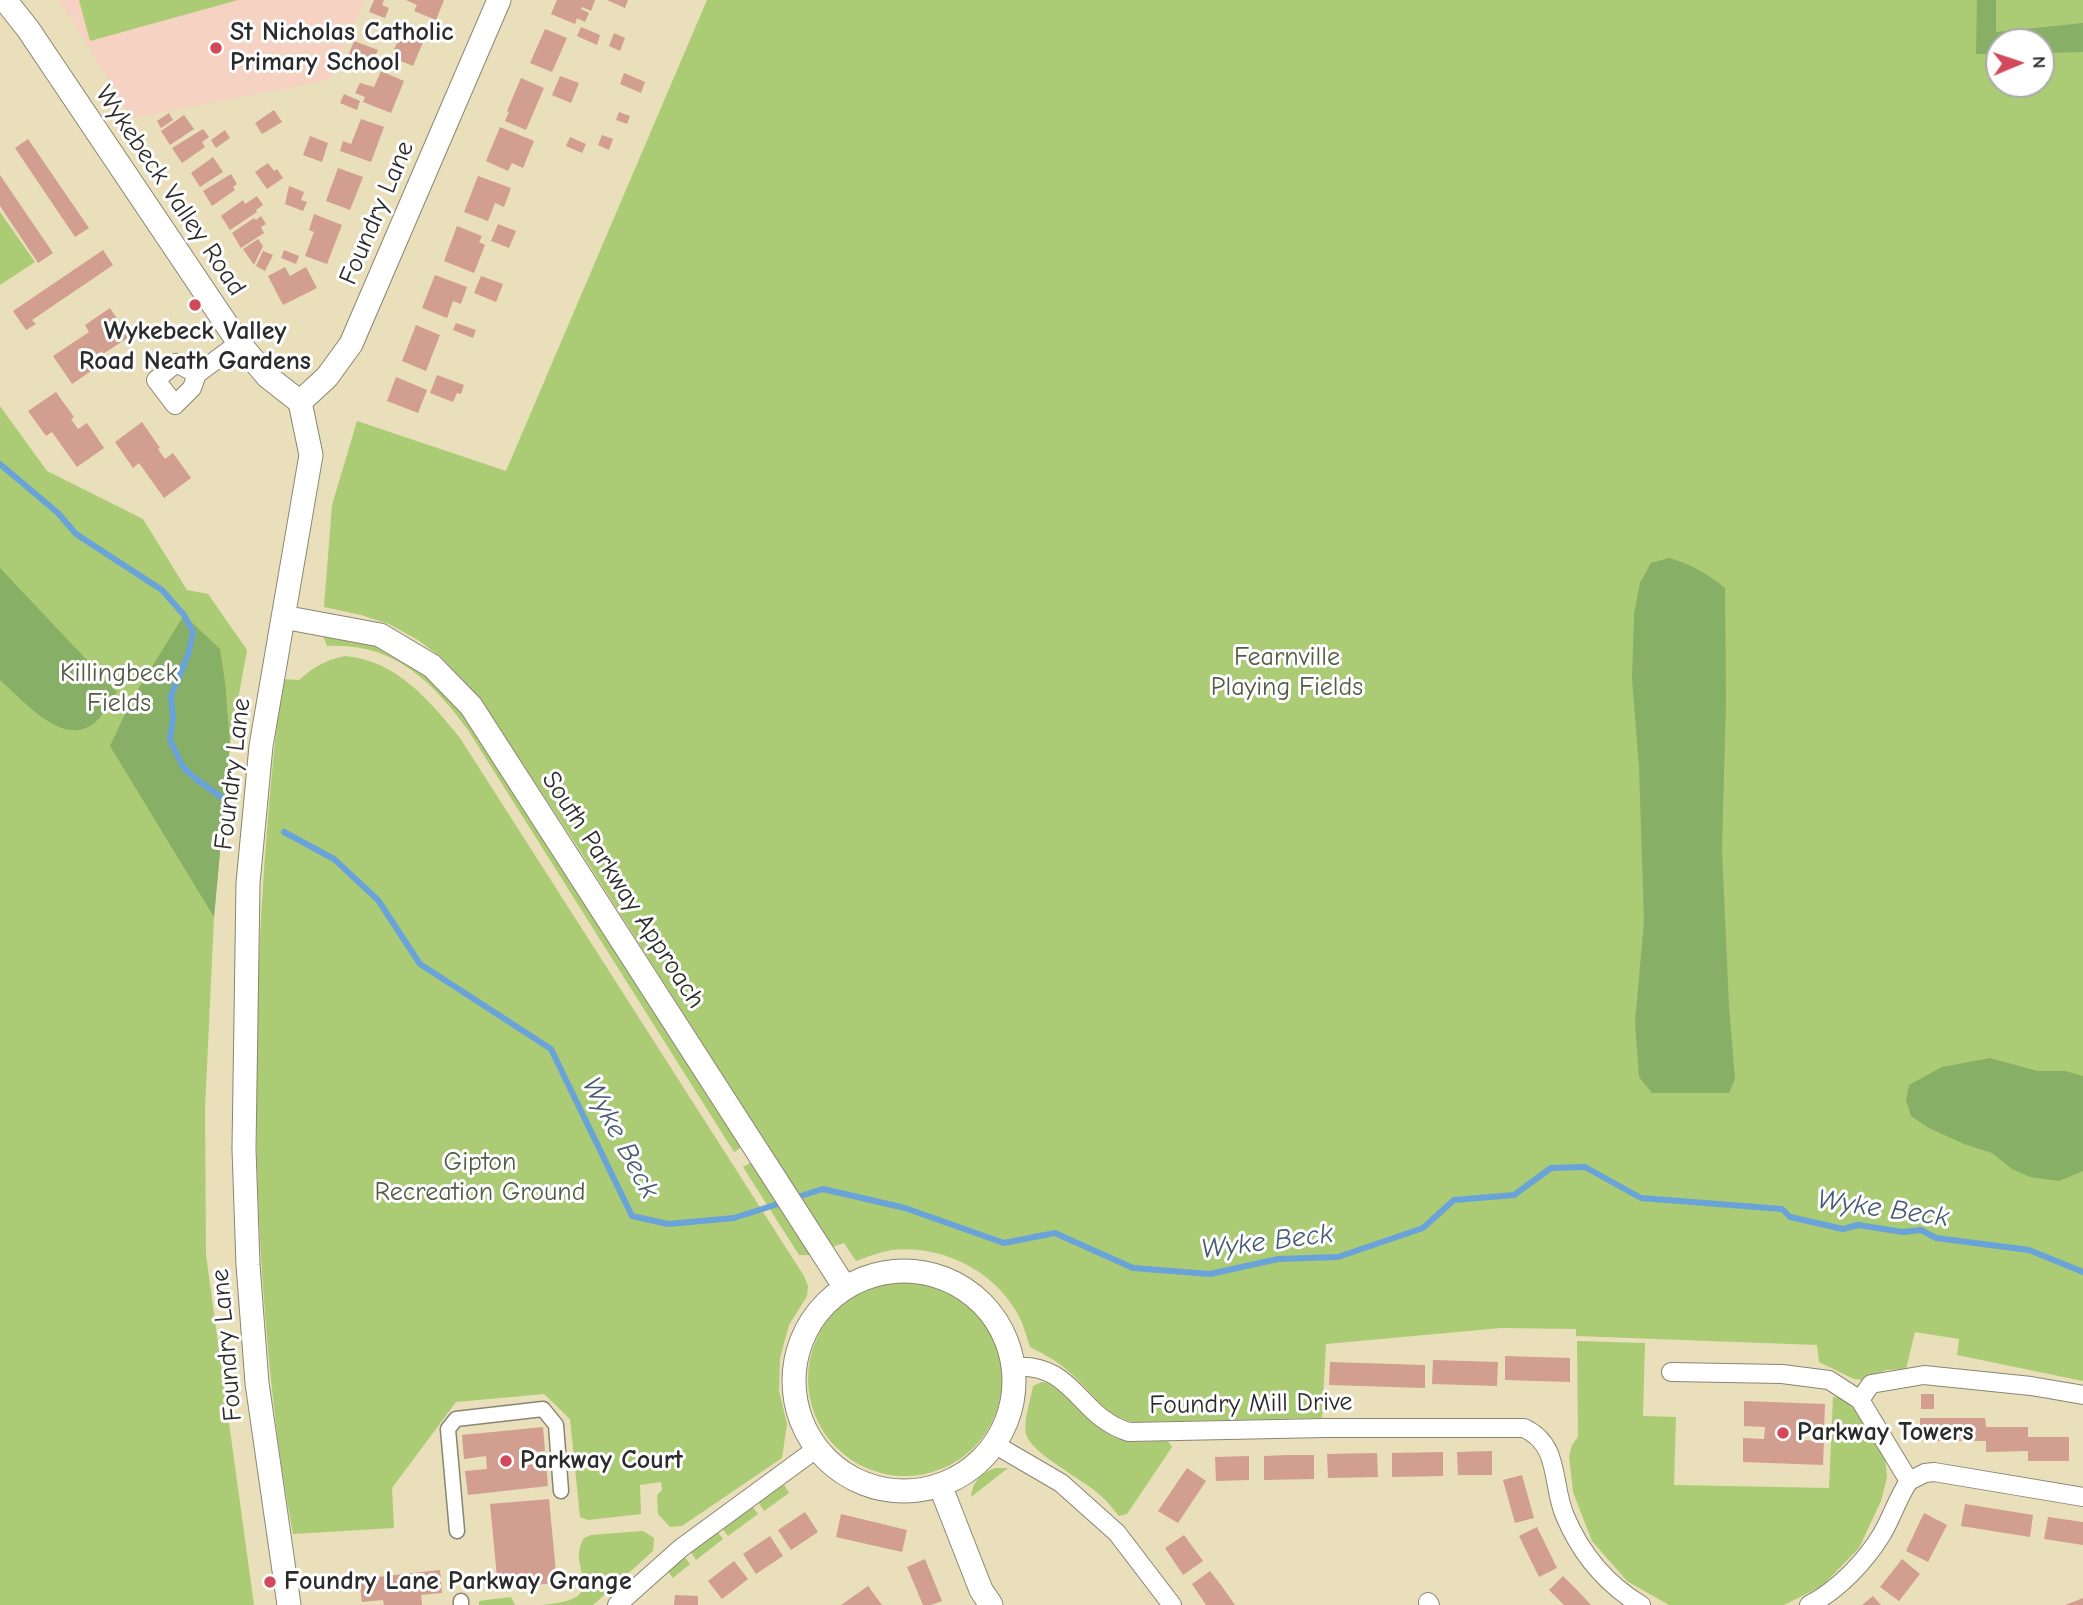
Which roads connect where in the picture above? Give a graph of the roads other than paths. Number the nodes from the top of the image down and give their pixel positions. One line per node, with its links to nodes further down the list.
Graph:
1 (5, 0): 3 (street, Wykebeck Valley Road)
2 (499, 0): 5 (street, Foundry Lane)
3 (239, 343): 4 (street); 5 (street, Wykebeck Valley Road)
4 (197, 374)
5 (300, 402): 6 (street, Foundry Lane)
6 (283, 617): 7 (street, South Parkway Approach); 19 (street, Foundry Lane)
7 (844, 1286): 8 (street); 13 (street)
8 (1014, 1367): 12 (street); 23 (street, Foundry Mill Drive)
9 (1671, 1372): 11 (street)
10 (2083, 1395): 11 (street)
11 (1860, 1400): 14 (street)
12 (994, 1444): 15 (street); 22 (street)
13 (816, 1449): 15 (street); 20 (street)
14 (1909, 1481): 17 (street); 24 (street)
15 (940, 1485): 21 (street)
16 (561, 1491): 18 (street)
17 (2083, 1497)
18 (457, 1531)
19 (289, 1605)
20 (617, 1605)
21 (991, 1605)
22 (1172, 1605)
23 (1641, 1605)
24 (1809, 1605)

